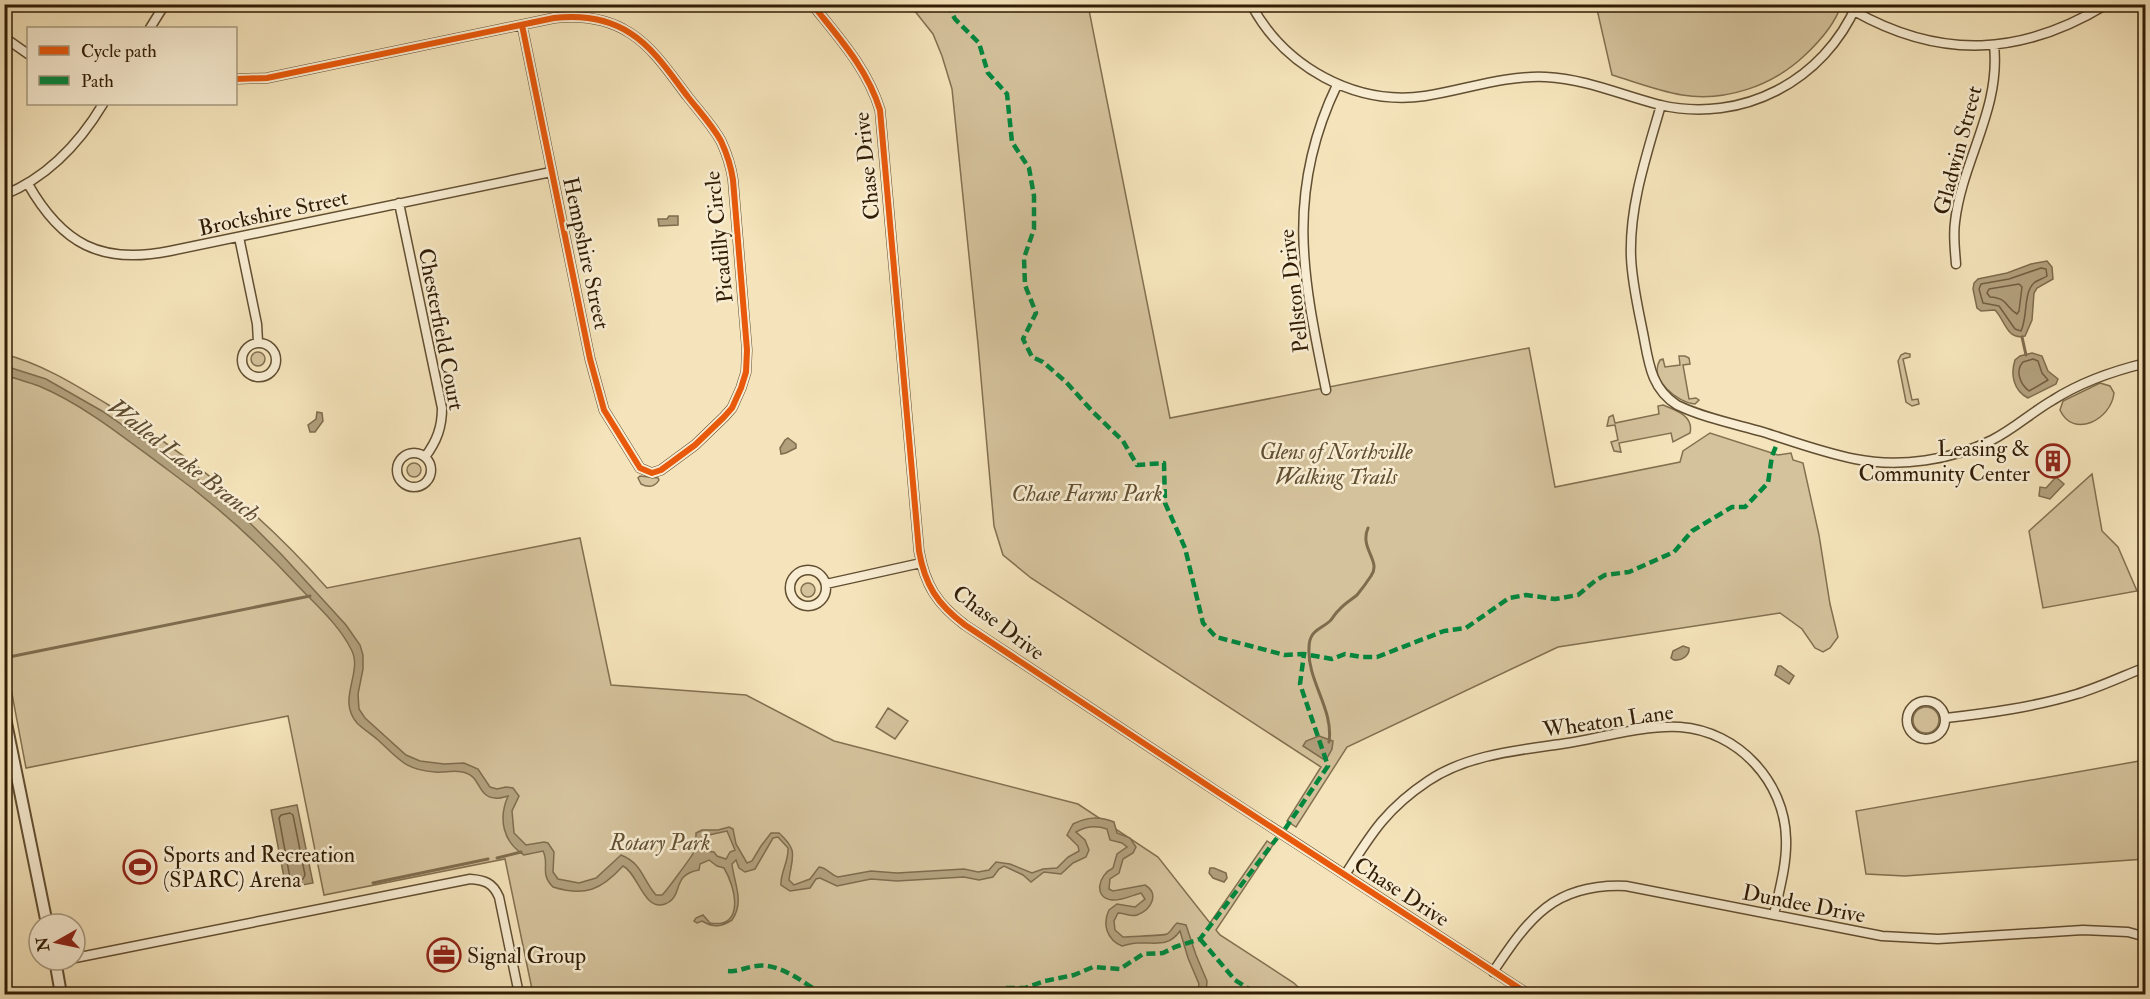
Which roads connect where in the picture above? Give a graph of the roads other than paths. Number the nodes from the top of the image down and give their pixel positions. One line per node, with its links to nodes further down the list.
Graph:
1 (165, 4): 7 (street)
2 (812, 4): 26 (street, Chase Drive)
3 (1251, 4): 12 (street)
4 (2107, 4): 9 (street)
5 (1855, 8): 9 (street); 14 (street)
6 (522, 25): 11 (street, Picadilly Circle); 15 (street, Hempshire Street); 25 (street, Picadilly Circle)
7 (151, 27)
8 (4, 35): 10 (street)
9 (1994, 45): 20 (street, Gladwin Street)
10 (27, 53)
11 (237, 79)
12 (1337, 85): 14 (street); 23 (street, Pellston Drive)
13 (102, 105): 16 (street)
14 (1661, 105): 22 (street)
15 (551, 172): 18 (street, Brockshire Street); 25 (street, Hempshire Street)
16 (28, 184): 17 (street); 19 (street, Brockshire Street)
17 (4, 195)
18 (399, 204): 19 (street, Brockshire Street); 24 (street, Chesterfield Court)
19 (239, 237): 21 (street)
20 (1956, 264)
21 (258, 342): 21 (street)
22 (2145, 363)
23 (1326, 390)
24 (425, 457): 24 (street, Chesterfield Court)
25 (649, 472)
26 (921, 563): 27 (street); 31 (street, Chase Drive)
27 (826, 584): 27 (street)
28 (2145, 667): 30 (street)
29 (4, 713): 32 (street)
30 (1946, 718): 30 (street)
31 (1345, 876): 33 (street, Wheaton Lane); 37 (street, Chase Drive)
32 (45, 912)
33 (1773, 915): 34 (street, Dundee Drive); 37 (street, Dundee Drive)
34 (2145, 937)
35 (87, 956): 39 (street)
36 (59, 972): 38 (street)
37 (1493, 972): 42 (street, Chase Drive)
38 (61, 994)
39 (519, 994)
40 (690, 994): 41 (street)
41 (695, 994)
42 (1528, 994)

